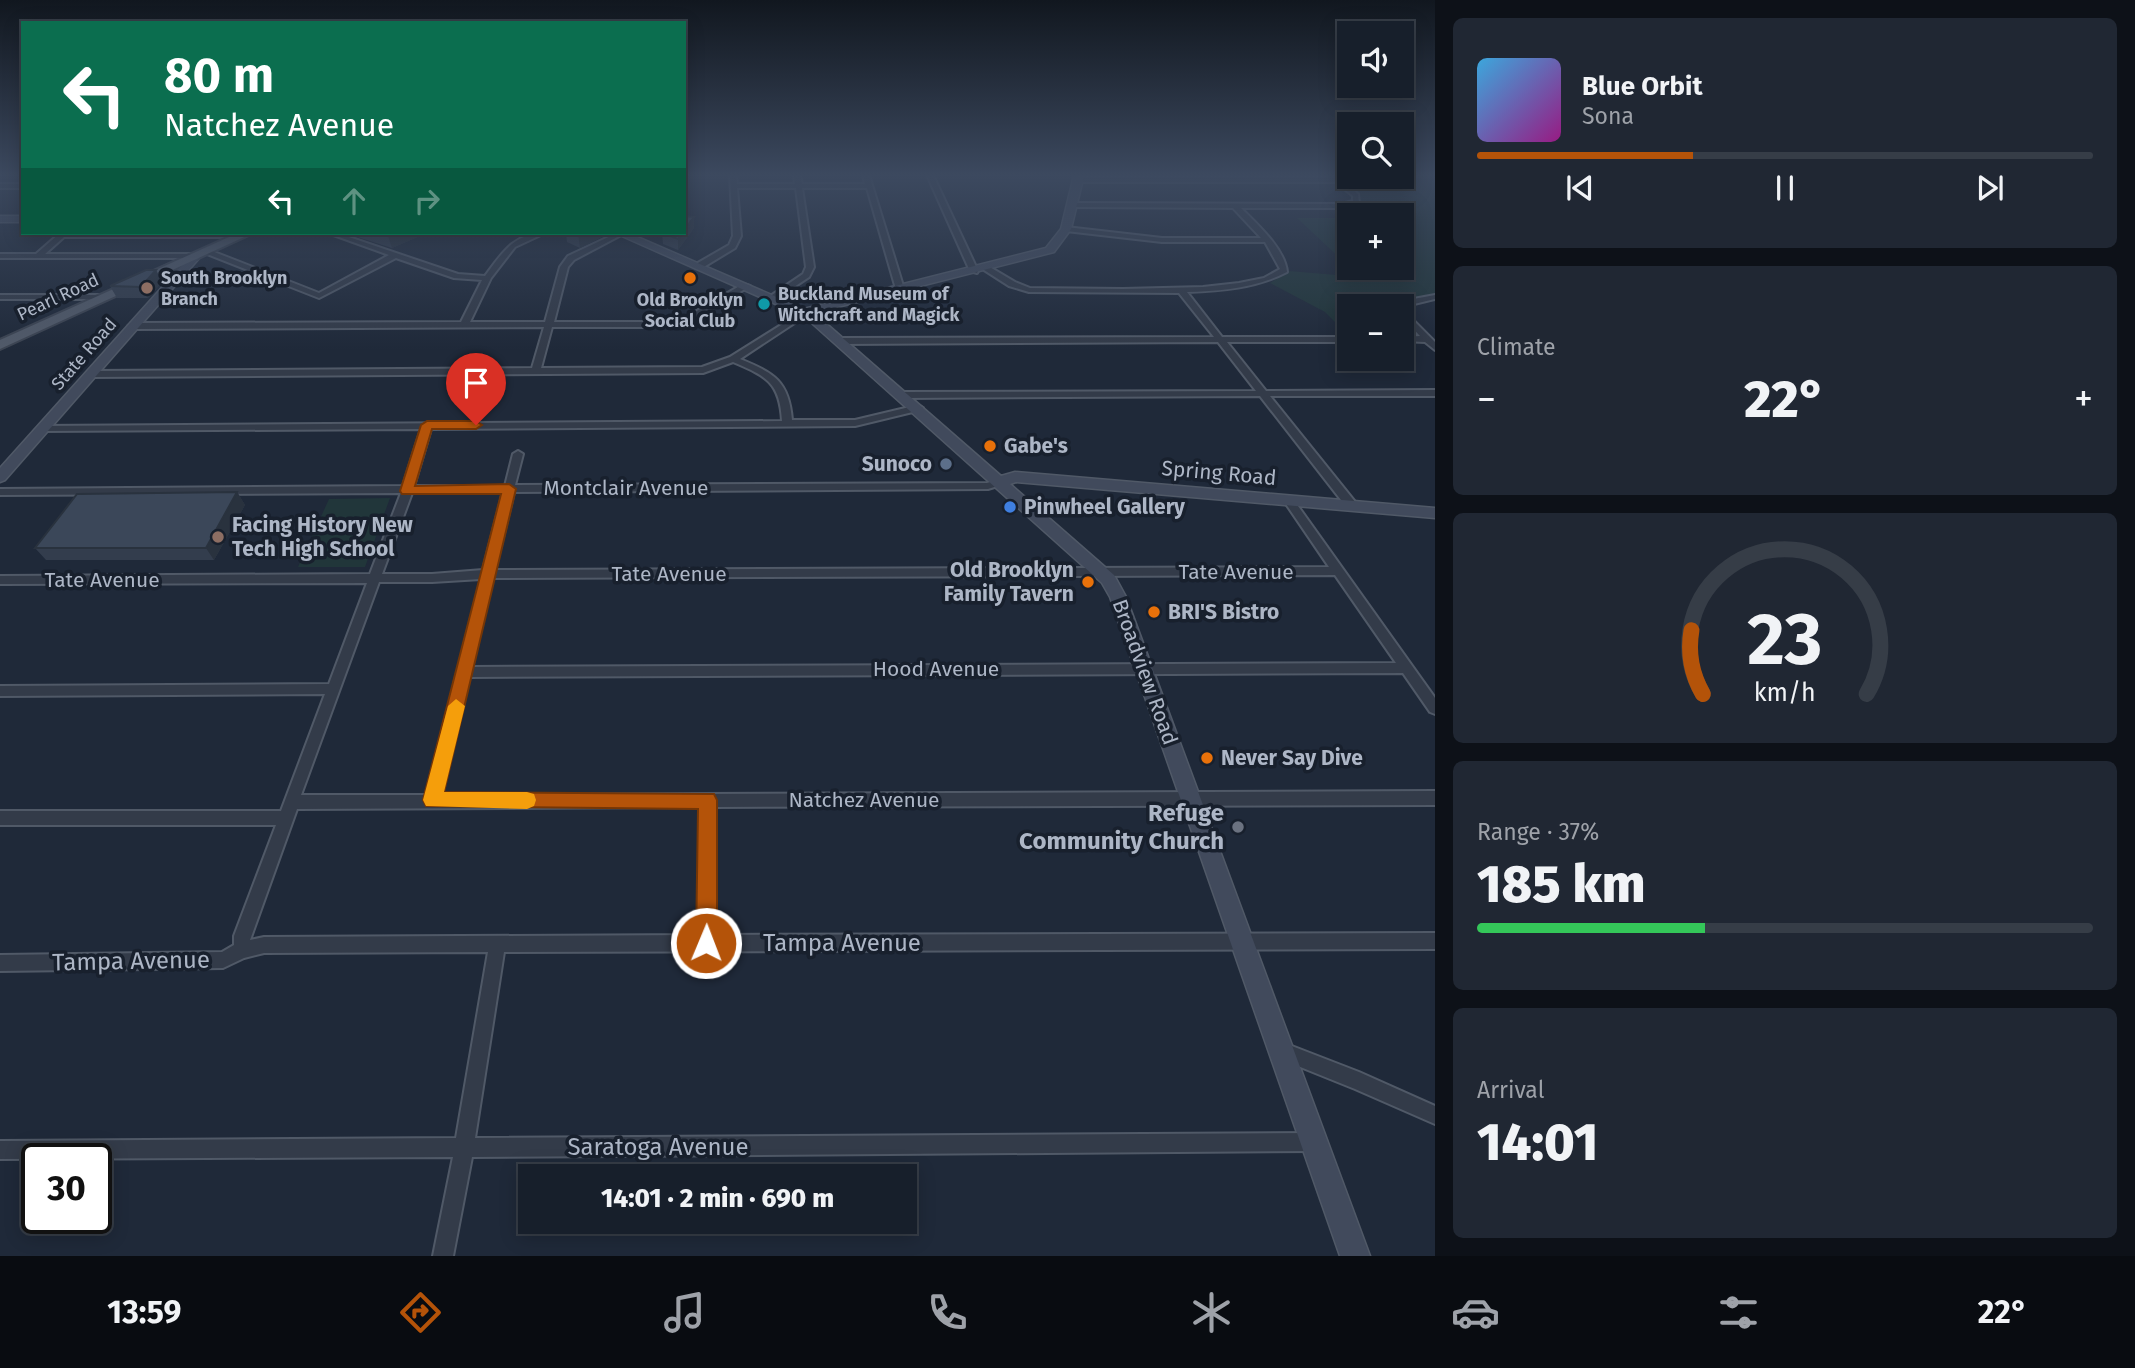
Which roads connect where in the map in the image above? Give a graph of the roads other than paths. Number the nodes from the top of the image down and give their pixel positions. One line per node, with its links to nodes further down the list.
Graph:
1 (737, 234): 19 (street)
2 (805, 234): 26 (street)
3 (883, 234): 23 (street)
4 (960, 234): 20 (street)
5 (1063, 234): 20 (main road)
6 (1106, 234): 14 (street)
7 (1262, 234): 14 (street)
8 (62, 235): 17 (street)
9 (243, 235): 15 (main road, Pearl Road)
10 (337, 235): 18 (street)
11 (537, 235): 21 (street)
12 (626, 235): 31 (street)
13 (630, 235): 19 (main road, Broadview Road)
14 (1268, 240): 24 (street)
15 (201, 254): 17 (street); 18 (street); 28 (main road, Pearl Road); 32 (main road, State Road)
16 (0, 256): 17 (street)
17 (38, 256)
18 (395, 256): 21 (street)
19 (699, 266): 22 (main road, Broadview Road)
20 (979, 270): 23 (main road); 24 (street)
21 (487, 278): 30 (street)
22 (746, 286): 26 (main road, Broadview Road); 31 (street)
23 (900, 289): 29 (main road)
24 (1180, 289): 33 (street)
25 (0, 297): 28 (street)
26 (773, 297): 29 (main road, Broadview Road)
27 (1435, 297): 35 (street)
28 (103, 298): 37 (main road, Pearl Road)
29 (805, 312): 36 (main road, Broadview Road); 39 (street)
30 (464, 325): 31 (street); 32 (street)
31 (549, 325): 40 (street)
32 (132, 326): 41 (main road, State Road)
33 (1219, 339): 34 (street); 36 (street); 44 (street)
34 (1337, 339)
35 (1431, 339): 38 (street)
36 (840, 341): 43 (main road, Broadview Road)
37 (0, 345)
38 (1435, 347)
39 (733, 359): 40 (street); 46 (street)
40 (536, 372): 41 (street)
41 (91, 374): 48 (main road, State Road)
42 (1435, 393): 44 (street)
43 (902, 395): 44 (street); 45 (main road, Broadview Road)
44 (1263, 395): 56 (street)
45 (918, 408): 46 (street); 51 (main road, Broadview Road)
46 (787, 424): 47 (street)
47 (427, 425): 48 (street); 53 (street)
48 (43, 428): 50 (main road, State Road)
49 (518, 454): 52 (street)
50 (0, 477)
51 (1000, 482): 52 (street, Montclair Avenue); 55 (main road, Spring Road); 59 (main road, Broadview Road)
52 (509, 489): 53 (street, Montclair Avenue); 60 (street)
53 (407, 491): 54 (street, Montclair Avenue); 61 (street)
54 (0, 492)
55 (1289, 500): 56 (main road, Spring Road); 58 (street)
56 (1352, 506): 57 (main road, Spring Road)
57 (1435, 513)
58 (1338, 571): 59 (street, Tate Avenue); 64 (street)
59 (1102, 572): 60 (street, Tate Avenue); 63 (main road, Broadview Road)
60 (487, 574): 61 (street, Tate Avenue); 65 (street)
61 (373, 578): 62 (street, Tate Avenue); 66 (street)
62 (0, 580)
63 (1144, 668): 64 (street, Hood Avenue); 65 (street, Hood Avenue); 70 (main road, Broadview Road)
64 (1408, 668): 68 (street)
65 (465, 672): 71 (street)
66 (333, 689): 67 (street); 73 (street)
67 (0, 691)
68 (1435, 708)
69 (1435, 797): 70 (street, Natchez Avenue)
70 (1192, 798): 72 (street, Natchez Avenue); 76 (main road, Broadview Road)
71 (432, 800): 72 (street, Natchez Avenue); 73 (street, Natchez Avenue)
72 (708, 800): 78 (street)
73 (292, 802): 75 (street)
74 (0, 818): 75 (street)
75 (286, 818): 80 (street)
76 (1243, 941): 77 (street, Tampa Avenue); 78 (street, Tampa Avenue); 82 (main road, Broadview Road)
77 (1435, 941)
78 (706, 943): 79 (street, Tampa Avenue)
79 (497, 946): 80 (street, Tampa Avenue); 85 (street)
80 (242, 950): 81 (street, Tampa Avenue)
81 (0, 962)
82 (1283, 1052): 83 (street); 84 (main road, Broadview Road)
83 (1435, 1115)
84 (1315, 1142): 85 (street, Saratoga Avenue); 88 (main road, Broadview Road)
85 (464, 1148): 86 (street, Saratoga Avenue); 87 (street)
86 (0, 1150)
87 (443, 1256)
88 (1355, 1256)

